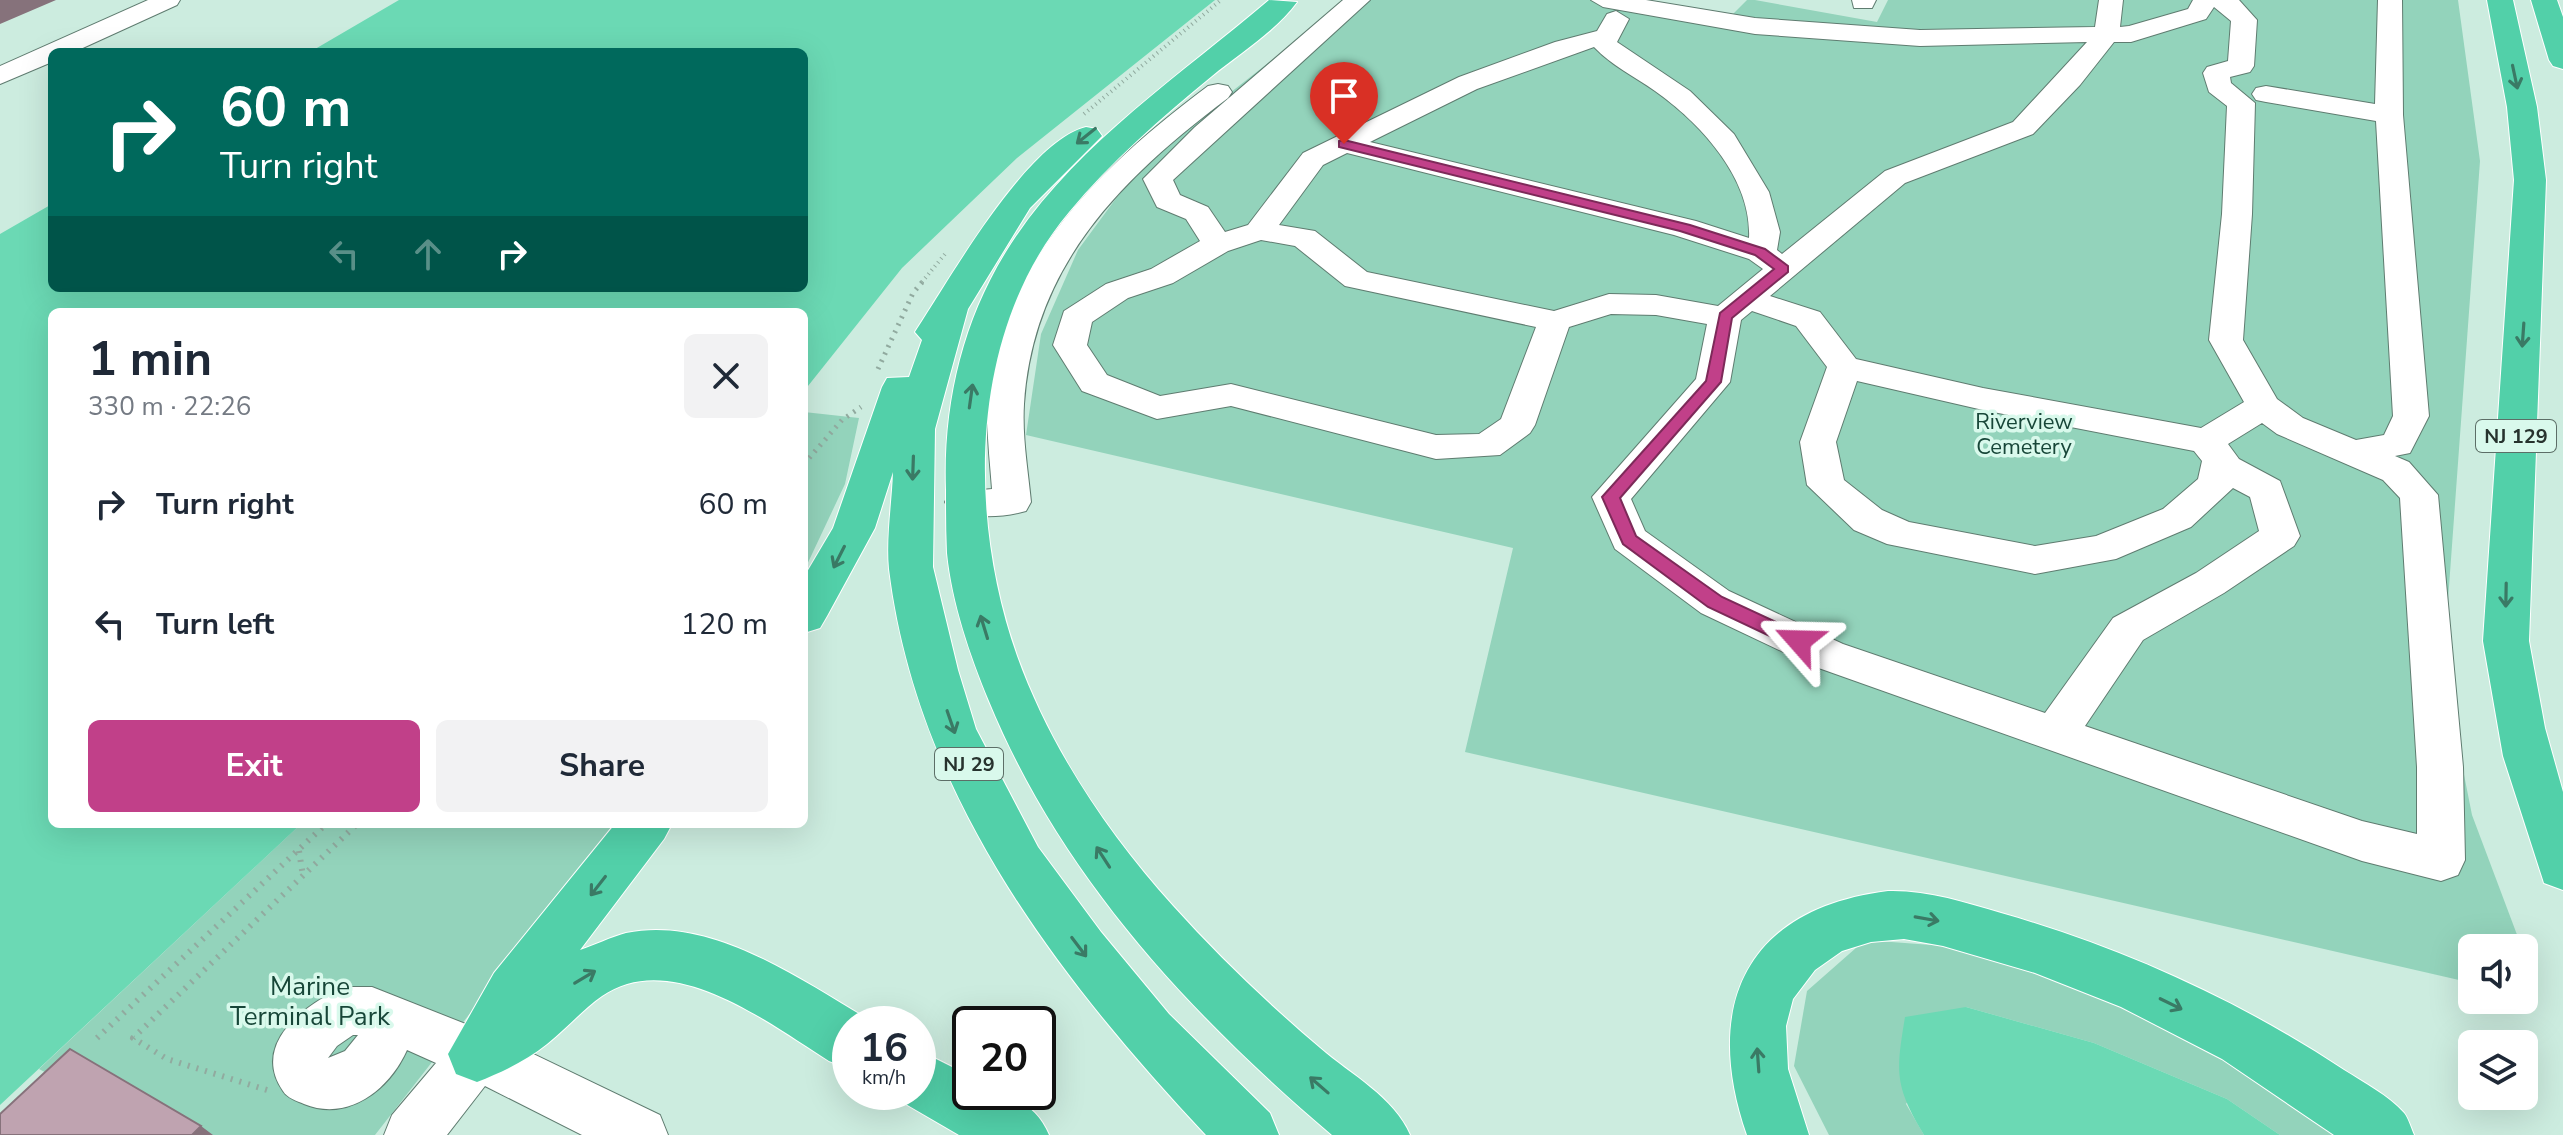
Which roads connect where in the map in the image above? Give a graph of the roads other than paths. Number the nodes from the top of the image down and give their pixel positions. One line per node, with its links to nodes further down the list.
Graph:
1 (168, 0): 13 (street)
2 (1331, 0): 30 (street)
3 (1358, 0): 21 (street)
4 (2205, 0): 11 (street)
5 (2218, 0): 17 (street)
6 (2390, 0): 18 (street)
7 (2500, 0): 34 (highway, NJ 129, one-way to 34)
8 (2544, 0): 15 (highway)
9 (1270, 1): 24 (highway, NJ 29, one-way to 24); 30 (highway, NJ 29, one-way to 9)
10 (1613, 2): 11 (street); 12 (street)
11 (2108, 17): 22 (street)
12 (1606, 37): 19 (street); 22 (street)
13 (61, 48)
14 (48, 54): 16 (street)
15 (2563, 60)
16 (0, 76)
17 (2253, 98): 18 (street); 27 (street)
18 (2389, 115): 28 (street)
19 (1344, 144): 20 (street); 22 (street)
20 (1260, 231): 21 (street); 25 (street)
21 (1217, 244): 25 (street)
22 (1772, 260): 23 (street)
23 (1736, 308): 25 (street); 26 (street); 32 (street)
24 (951, 311): 31 (highway, one-way to 31); 42 (highway, NJ 29, one-way to 42)
25 (1555, 321)
26 (1844, 367): 29 (street); 29 (street)
27 (2264, 406): 28 (street); 29 (street)
28 (2356, 452): 32 (street)
29 (2213, 453): 32 (street)
30 (964, 502): 43 (highway, NJ 29, one-way to 30)
31 (808, 609)
32 (2055, 734)
33 (643, 828): 36 (highway, one-way to 36)
34 (2563, 867)
35 (832, 1031): 36 (highway, one-way to 35)
36 (477, 1054): 37 (street); 39 (street); 40 (street)
37 (322, 1085)
38 (936, 1089): 41 (highway)
39 (412, 1135)
40 (640, 1135)
41 (1018, 1135)
42 (1248, 1135)
43 (1379, 1135)
44 (1778, 1135): 45 (highway, one-way to 45)
45 (2383, 1135)

